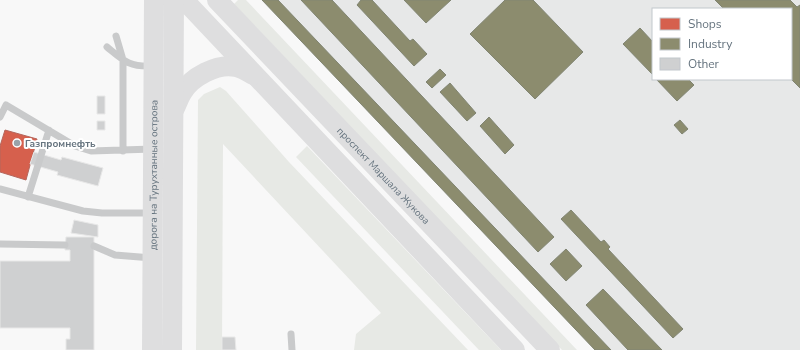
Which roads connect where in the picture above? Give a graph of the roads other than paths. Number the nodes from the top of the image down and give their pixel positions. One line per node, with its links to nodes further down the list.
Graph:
1 (154, 0): 8 (main road, дорога на Турухтанные острова)
2 (174, 0): 11 (main road, дорога на Турухтанные острова)
3 (184, 0): 9 (main road)
4 (217, 0): 28 (main road, проспект Маршала Жукова)
5 (116, 36): 7 (lane)
6 (107, 48): 7 (lane)
7 (123, 60): 8 (lane); 15 (lane)
8 (154, 66): 14 (main road, дорога на Турухтанные острова)
9 (253, 75): 11 (main road); 27 (main road)
10 (3, 105): 12 (lane); 13 (lane)
11 (173, 112): 14 (main road, дорога на Турухтанные острова)
12 (0, 117)
13 (49, 130): 15 (lane); 17 (lane)
14 (163, 149): 15 (lane); 18 (main road, дорога на Турухтанные острова)
15 (123, 151)
16 (0, 189): 17 (lane)
17 (28, 197): 18 (lane)
18 (163, 214): 22 (main road, дорога на Турухтанные острова); 25 (main road, дорога на Турухтанные острова)
19 (0, 244): 20 (lane)
20 (66, 245)
21 (94, 246): 22 (lane)
22 (152, 258): 24 (main road, дорога на Турухтанные острова)
23 (291, 334): 26 (lane)
24 (152, 350)
25 (172, 350)
26 (292, 350)
27 (515, 350)
28 (550, 350)

